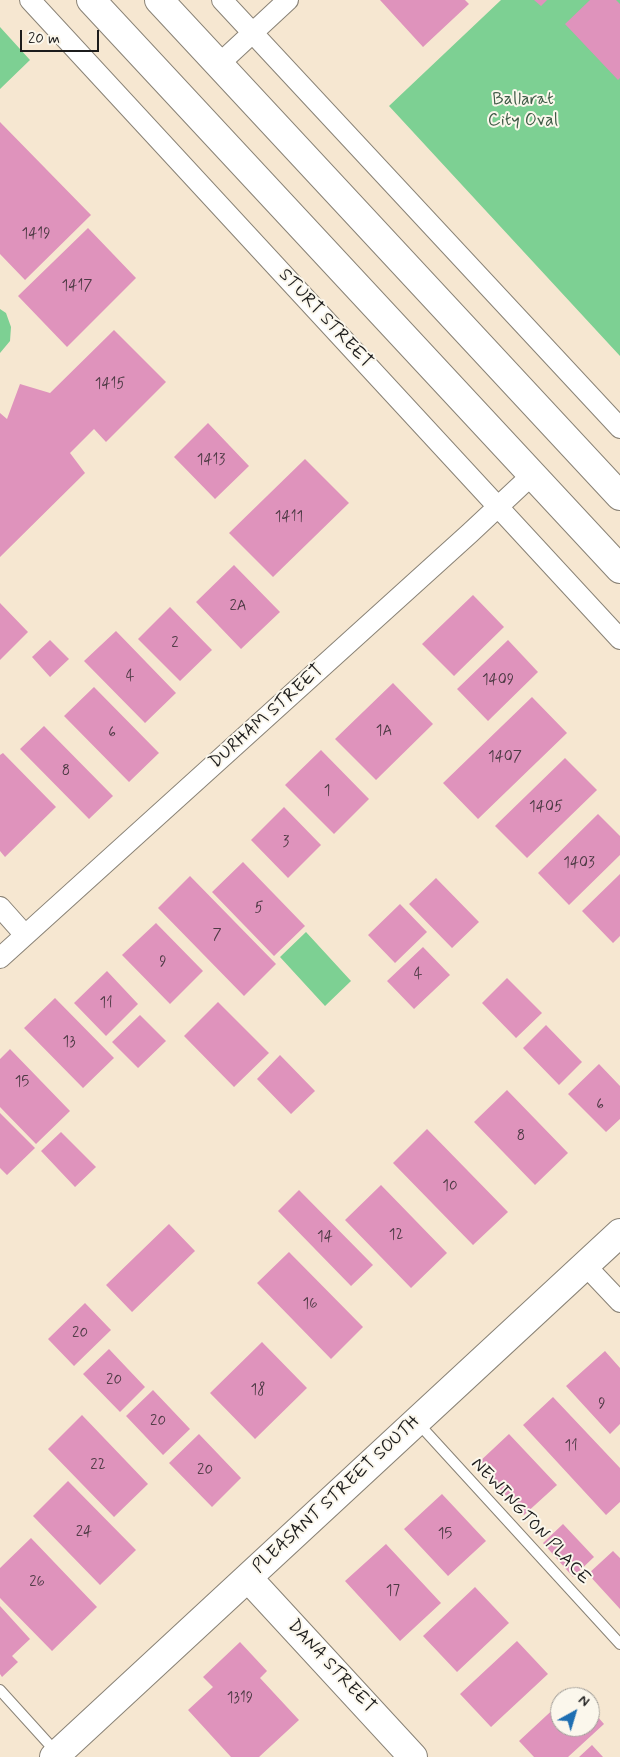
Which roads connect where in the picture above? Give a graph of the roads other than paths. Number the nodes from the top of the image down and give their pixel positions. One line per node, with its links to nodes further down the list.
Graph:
1 (30, 0): 11 (street, STURT STREET)
2 (91, 0): 9 (main road)
3 (159, 0): 7 (main road)
4 (222, 0): 6 (street)
5 (288, 0): 6 (street)
6 (252, 33): 7 (street); 8 (street)
7 (218, 65): 10 (main road)
8 (620, 428)
9 (532, 474): 11 (street, DURHAM STREET); 12 (main road)
10 (620, 496)
11 (498, 506): 13 (street, STURT STREET); 15 (street, DURHAM STREET)
12 (620, 570)
13 (620, 639)
14 (0, 907): 15 (street)
15 (25, 935): 16 (street, DURHAM STREET)
16 (0, 958)
17 (620, 1233): 18 (main road, PLEASANT STREET SOUTH)
18 (586, 1265): 19 (street); 20 (main road, PLEASANT STREET SOUTH)
19 (620, 1302)
20 (416, 1422): 21 (main road, PLEASANT STREET SOUTH); 22 (lane, NEWINGTON PLACE)
21 (248, 1578): 24 (main road, PLEASANT STREET SOUTH); 25 (main road, DANA STREET)
22 (620, 1644)
23 (0, 1690): 24 (lane)
24 (62, 1754)
25 (413, 1757)

